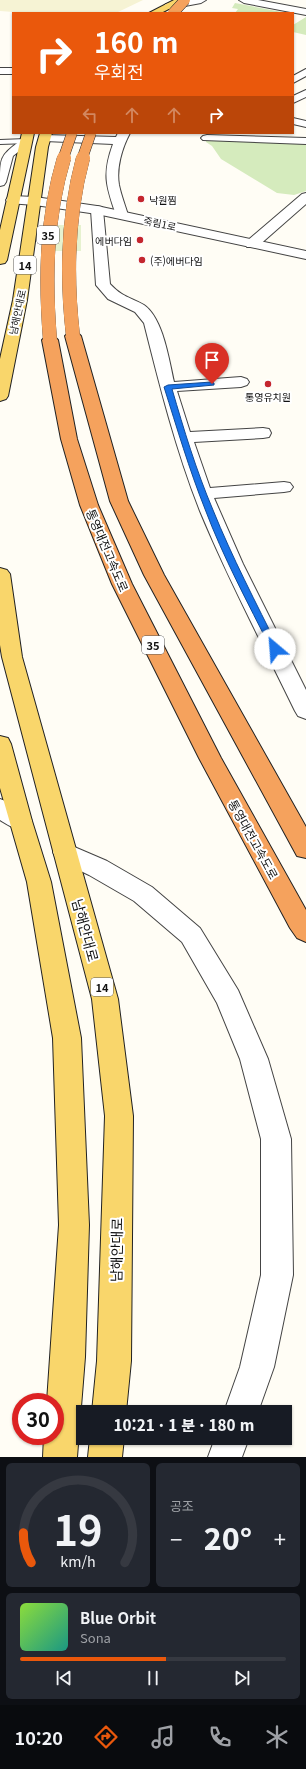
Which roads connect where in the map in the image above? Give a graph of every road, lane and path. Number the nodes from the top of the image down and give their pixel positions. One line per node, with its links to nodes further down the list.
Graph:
1 (181, 0): 5 (main road)
2 (185, 0): 5 (highway, bridge)
3 (201, 0): 5 (street)
4 (244, 0): 7 (street)
5 (169, 5): 6 (main road)
6 (153, 12)
7 (306, 12)
8 (0, 71): 9 (street)
9 (12, 71)
10 (302, 73): 11 (street)
11 (294, 79)
12 (306, 93): 13 (street)
13 (295, 104)
14 (294, 122): 15 (street)
15 (306, 124)
16 (72, 134): 46 (highway, 통영대전고속도로 / 35, bridge)
17 (91, 134): 44 (highway, 35, bridge)
18 (46, 135): 20 (street); 27 (main road, 남해안대로 / 14)
19 (27, 137): 23 (lane); 24 (street); 26 (main road, 14)
20 (122, 137): 29 (street)
21 (207, 138): 22 (street)
22 (306, 141)
23 (0, 142)
24 (0, 182)
25 (306, 197): 30 (street)
26 (12, 200): 27 (street, 죽림1로); 32 (main road, 14)
27 (35, 201): 28 (street, 죽림1로); 35 (main road, 남해안대로 / 14)
28 (98, 210): 29 (street, 죽림1로); 34 (street)
29 (122, 215): 30 (street, 죽림1로)
30 (252, 244): 31 (street, 죽림1로)
31 (306, 255)
32 (0, 260)
33 (241, 382): 34 (street)
34 (168, 387): 37 (street)
35 (0, 396)
36 (263, 433): 37 (street)
37 (183, 437): 39 (street)
38 (284, 487): 39 (street)
39 (203, 494): 41 (street)
40 (0, 574): 45 (main road, 남해안대로 / 14)
41 (306, 711)
42 (0, 744): 43 (main road)
43 (10, 814): 51 (main road)
44 (306, 848)
45 (64, 852): 47 (main road, 남해안대로 / 14); 48 (street)
46 (306, 931)
47 (110, 1405)
48 (243, 1405)
49 (106, 1445): 52 (main road)
50 (229, 1445): 53 (street)
51 (60, 1457)
52 (105, 1457)
53 (225, 1457)

